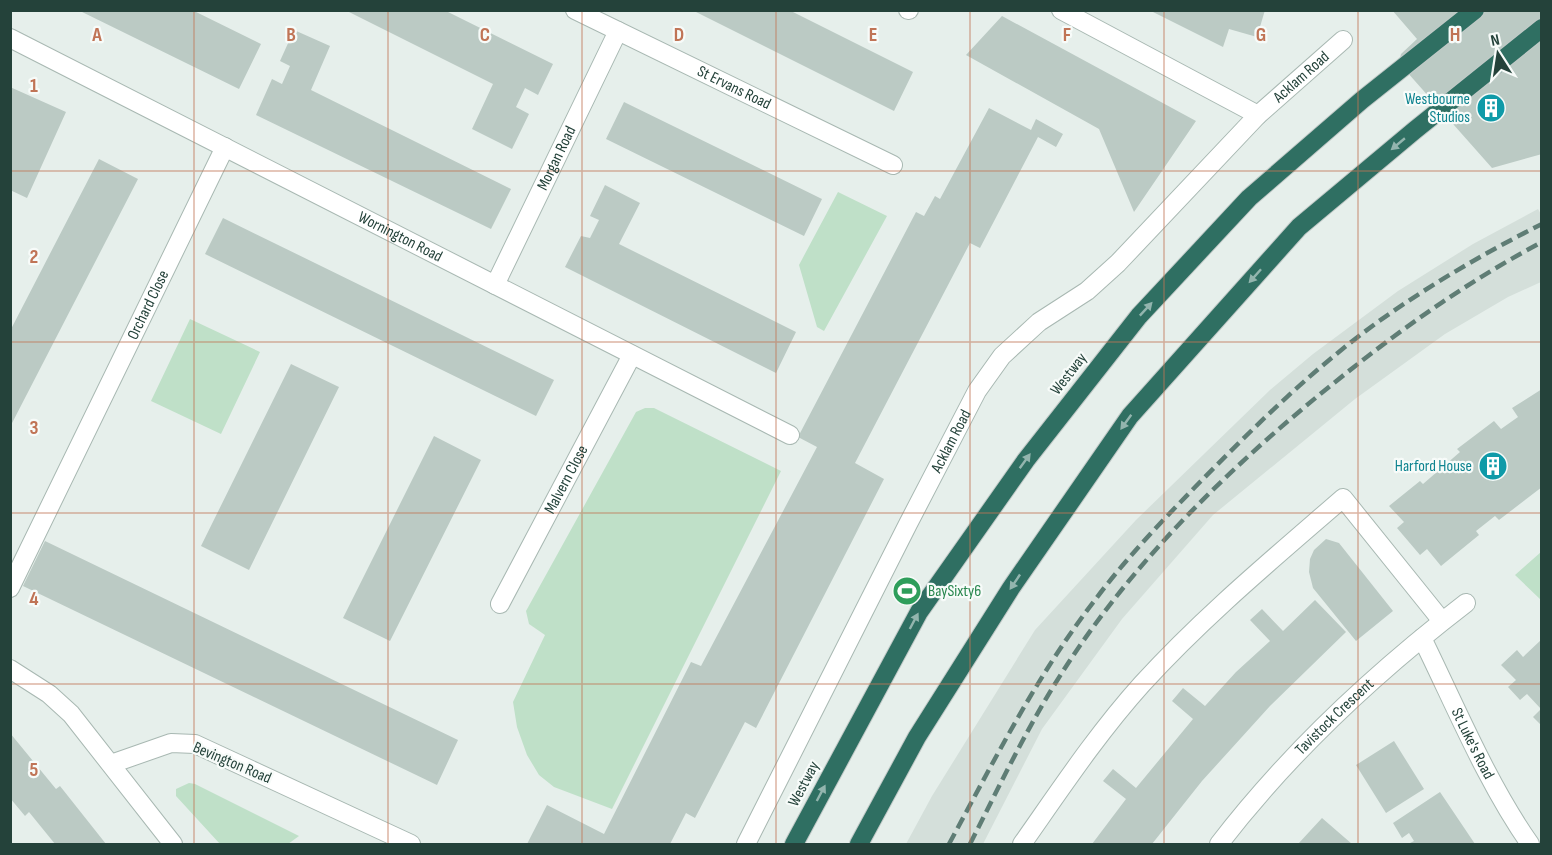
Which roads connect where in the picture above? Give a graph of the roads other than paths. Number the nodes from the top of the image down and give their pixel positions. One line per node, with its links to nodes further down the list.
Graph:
1 (575, 10): 5 (street, St Ervans Road)
2 (1061, 10): 8 (street, Acklam Road)
3 (1475, 10): 24 (highway, Westway, one-way to 3)
4 (1542, 28): 25 (highway, one-way to 25)
5 (618, 31): 10 (street, St Ervans Road); 11 (street, Morgan Road)
6 (10, 38): 9 (street, Wornington Road)
7 (1343, 40): 8 (street, Acklam Road)
8 (1258, 115): 23 (street, Acklam Road)
9 (225, 147): 11 (street, Wornington Road); 14 (street, Orchard Close)
10 (893, 165)
11 (495, 285): 12 (street, Wornington Road)
12 (632, 355): 13 (street, Wornington Road); 15 (street, Malvern Close)
13 (790, 435)
14 (10, 588)
15 (500, 603)
16 (1466, 603): 17 (street, Tavistock Crescent)
17 (1442, 621): 18 (street, Tavistock Crescent); 26 (street)
18 (1422, 638): 27 (street, Tavistock Crescent); 28 (street, St Luke's Road)
19 (10, 669): 20 (street)
20 (111, 764): 21 (street); 22 (street, Bevington Road)
21 (173, 844)
22 (411, 844)
23 (746, 844)
24 (794, 844)
25 (860, 844)
26 (1022, 844)
27 (1219, 844)
28 (1530, 844)

